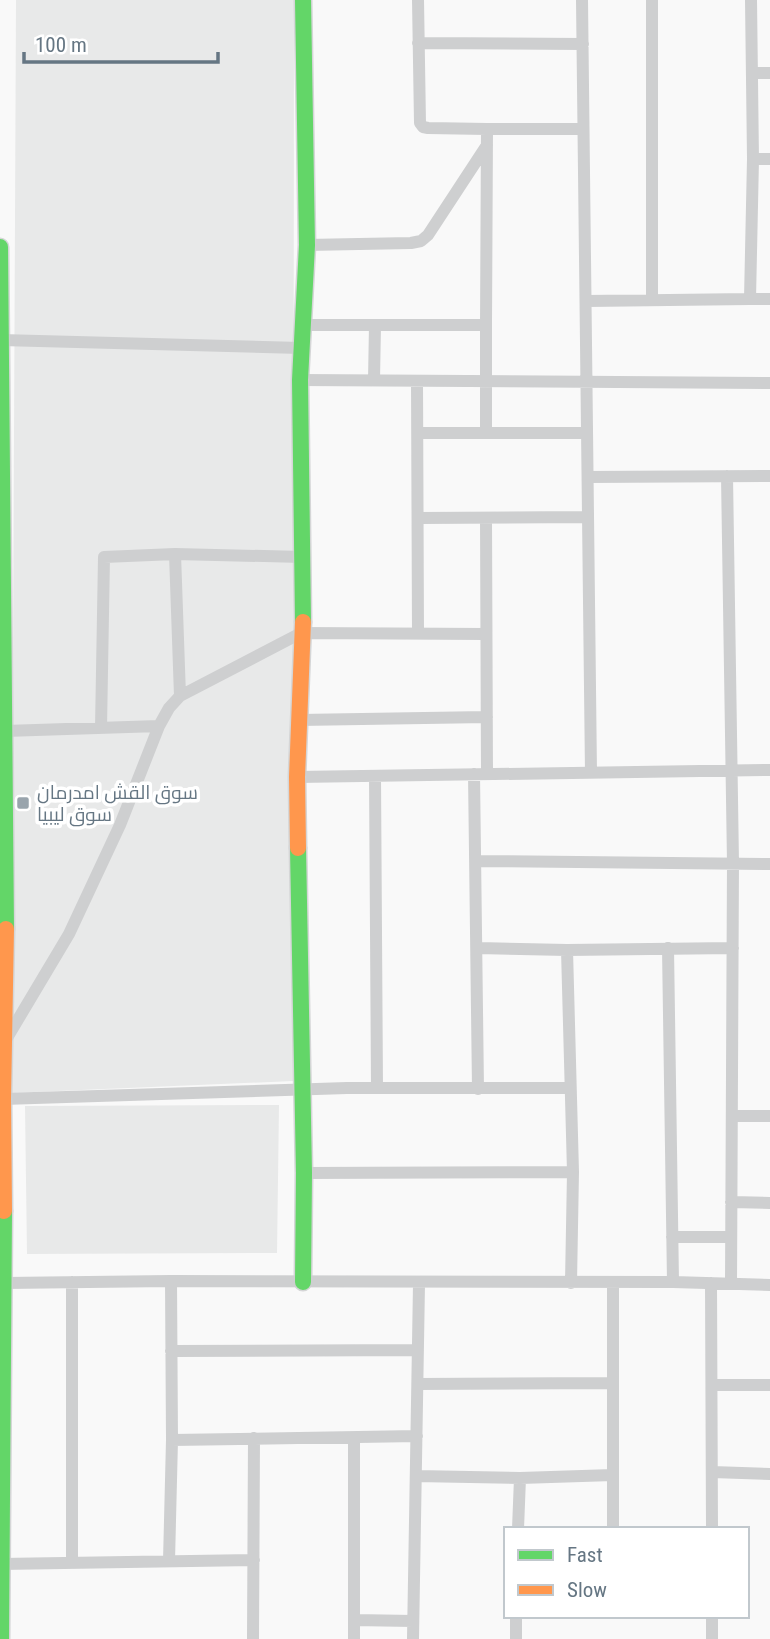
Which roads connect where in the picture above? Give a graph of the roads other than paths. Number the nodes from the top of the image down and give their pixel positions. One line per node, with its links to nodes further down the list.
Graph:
1 (303, 0): 15 (street)
2 (418, 0): 6 (street)
3 (582, 0): 7 (street)
4 (652, 0): 19 (street)
5 (751, 0): 8 (street)
6 (418, 43): 7 (street); 10 (street)
7 (583, 44): 11 (street)
8 (752, 73): 9 (street); 13 (street)
9 (770, 73)
10 (487, 129): 11 (street); 12 (street)
11 (583, 129): 20 (street)
12 (487, 144): 15 (street); 23 (street)
13 (753, 159): 14 (street); 17 (street)
14 (770, 159)
15 (307, 246): 21 (street)
16 (0, 247): 24 (street)
17 (750, 299): 18 (street); 19 (street)
18 (770, 299)
19 (652, 300): 20 (street)
20 (587, 301): 30 (street)
21 (302, 325): 22 (street); 25 (street)
22 (375, 325): 23 (street); 27 (street)
23 (486, 325): 29 (street)
24 (1, 340): 25 (street); 37 (street)
25 (301, 348): 26 (street)
26 (300, 380): 27 (street); 44 (street)
27 (374, 380): 28 (street)
28 (417, 380): 29 (street); 32 (street)
29 (486, 381): 30 (street); 33 (street)
30 (586, 383): 31 (street); 34 (street)
31 (770, 383)
32 (418, 433): 33 (street); 40 (street)
33 (486, 433): 34 (street)
34 (587, 433): 38 (street)
35 (727, 476): 36 (street); 38 (street); 56 (street)
36 (770, 476)
37 (1, 477): 42 (street)
38 (588, 477): 39 (street)
39 (588, 517): 41 (street); 57 (street)
40 (419, 519): 41 (street); 47 (street)
41 (486, 519): 48 (street)
42 (2, 529): 45 (street)
43 (175, 554): 44 (street); 49 (street); 53 (street)
44 (303, 557): 46 (street)
45 (2, 619): 54 (street)
46 (301, 633): 47 (street); 49 (street); 51 (street)
47 (418, 634): 48 (street)
48 (486, 634): 50 (street)
49 (180, 696): 52 (street)
50 (487, 717): 51 (street); 58 (street)
51 (299, 720): 60 (street)
52 (159, 726): 53 (street); 71 (street)
53 (101, 728): 54 (street)
54 (5, 731): 64 (street)
55 (770, 770): 56 (street)
56 (733, 771): 57 (street); 62 (street)
57 (591, 773): 58 (street)
58 (481, 774): 59 (street); 61 (street)
59 (375, 775): 60 (street); 72 (street)
60 (297, 777): 75 (street)
61 (475, 862): 62 (street); 66 (street)
62 (733, 863): 63 (street); 68 (street)
63 (770, 864)
64 (3, 869): 65 (street)
65 (3, 919): 70 (street)
66 (478, 948): 69 (street); 74 (street)
67 (668, 948): 68 (street); 69 (street); 83 (street)
68 (733, 948): 77 (street)
69 (567, 950): 73 (street)
70 (2, 1008): 71 (street)
71 (4, 1044): 76 (street)
72 (377, 1088): 74 (street); 75 (street)
73 (570, 1088): 74 (street); 79 (street)
74 (478, 1089)
75 (301, 1091): 76 (street); 80 (street)
76 (3, 1099): 89 (street)
77 (733, 1116): 78 (street); 81 (street)
78 (770, 1116)
79 (573, 1171): 80 (street); 91 (street)
80 (304, 1173): 87 (street)
81 (731, 1202): 82 (street); 84 (street)
82 (770, 1203)
83 (672, 1237): 84 (street); 88 (street)
84 (731, 1237): 94 (street)
85 (171, 1281): 86 (street); 87 (street); 97 (street)
86 (72, 1282): 89 (street); 117 (street)
87 (303, 1282): 90 (street)
88 (673, 1282): 92 (street); 93 (street)
89 (3, 1283): 99 (street)
90 (419, 1283): 91 (street); 96 (street)
91 (571, 1283): 92 (street)
92 (613, 1283): 98 (street)
93 (711, 1283): 94 (street); 101 (street)
94 (731, 1283): 95 (street)
95 (770, 1285)
96 (418, 1350): 97 (street); 100 (street)
97 (171, 1352): 106 (street)
98 (612, 1383): 100 (street); 110 (street)
99 (2, 1384): 107 (street)
100 (418, 1384): 103 (street)
101 (713, 1385): 102 (street); 108 (street)
102 (770, 1385)
103 (417, 1436): 105 (street); 111 (street)
104 (254, 1438): 105 (street); 106 (street); 116 (street)
105 (354, 1439): 122 (street)
106 (172, 1440): 118 (street)
107 (1, 1471): 119 (street)
108 (712, 1472): 109 (street); 115 (street)
109 (770, 1474)
110 (613, 1475): 112 (street); 114 (street)
111 (416, 1476): 112 (street); 123 (street)
112 (520, 1478): 113 (street)
113 (518, 1527)
114 (612, 1527)
115 (712, 1527)
116 (254, 1560): 118 (street); 125 (street)
117 (72, 1561): 118 (street); 119 (street)
118 (169, 1561)
119 (1, 1564): 124 (street)
120 (516, 1618): 128 (street)
121 (712, 1618): 129 (street)
122 (354, 1620): 123 (street); 126 (street)
123 (413, 1621): 127 (street)
124 (1, 1639)
125 (253, 1639)
126 (354, 1639)
127 (413, 1639)
128 (516, 1639)
129 (712, 1639)

